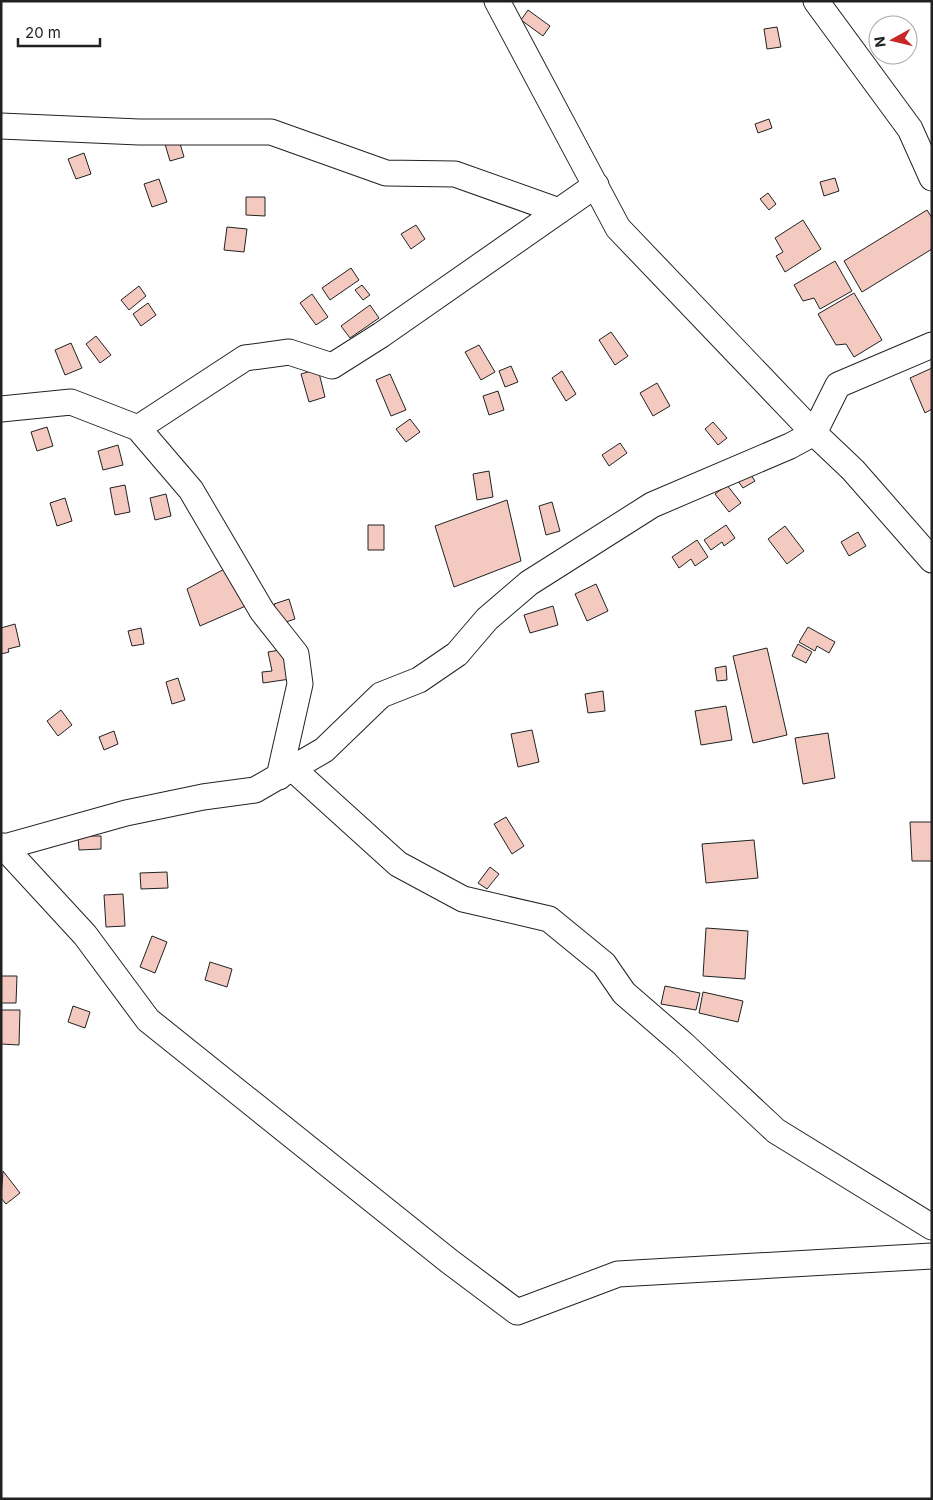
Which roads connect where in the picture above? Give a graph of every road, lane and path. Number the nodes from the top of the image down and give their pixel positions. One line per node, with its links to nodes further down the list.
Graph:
1 (497, 1): 5 (street)
2 (816, 1): 4 (street)
3 (1, 126): 6 (street)
4 (932, 178)
5 (596, 185): 6 (street); 10 (street)
6 (559, 211): 9 (street)
7 (932, 346): 10 (street)
8 (1, 409): 9 (street)
9 (138, 428): 12 (street)
10 (814, 433): 11 (street); 12 (street)
11 (932, 560)
12 (285, 772): 13 (street); 14 (street)
13 (2, 847): 15 (street)
14 (932, 1227)
15 (932, 1256)

